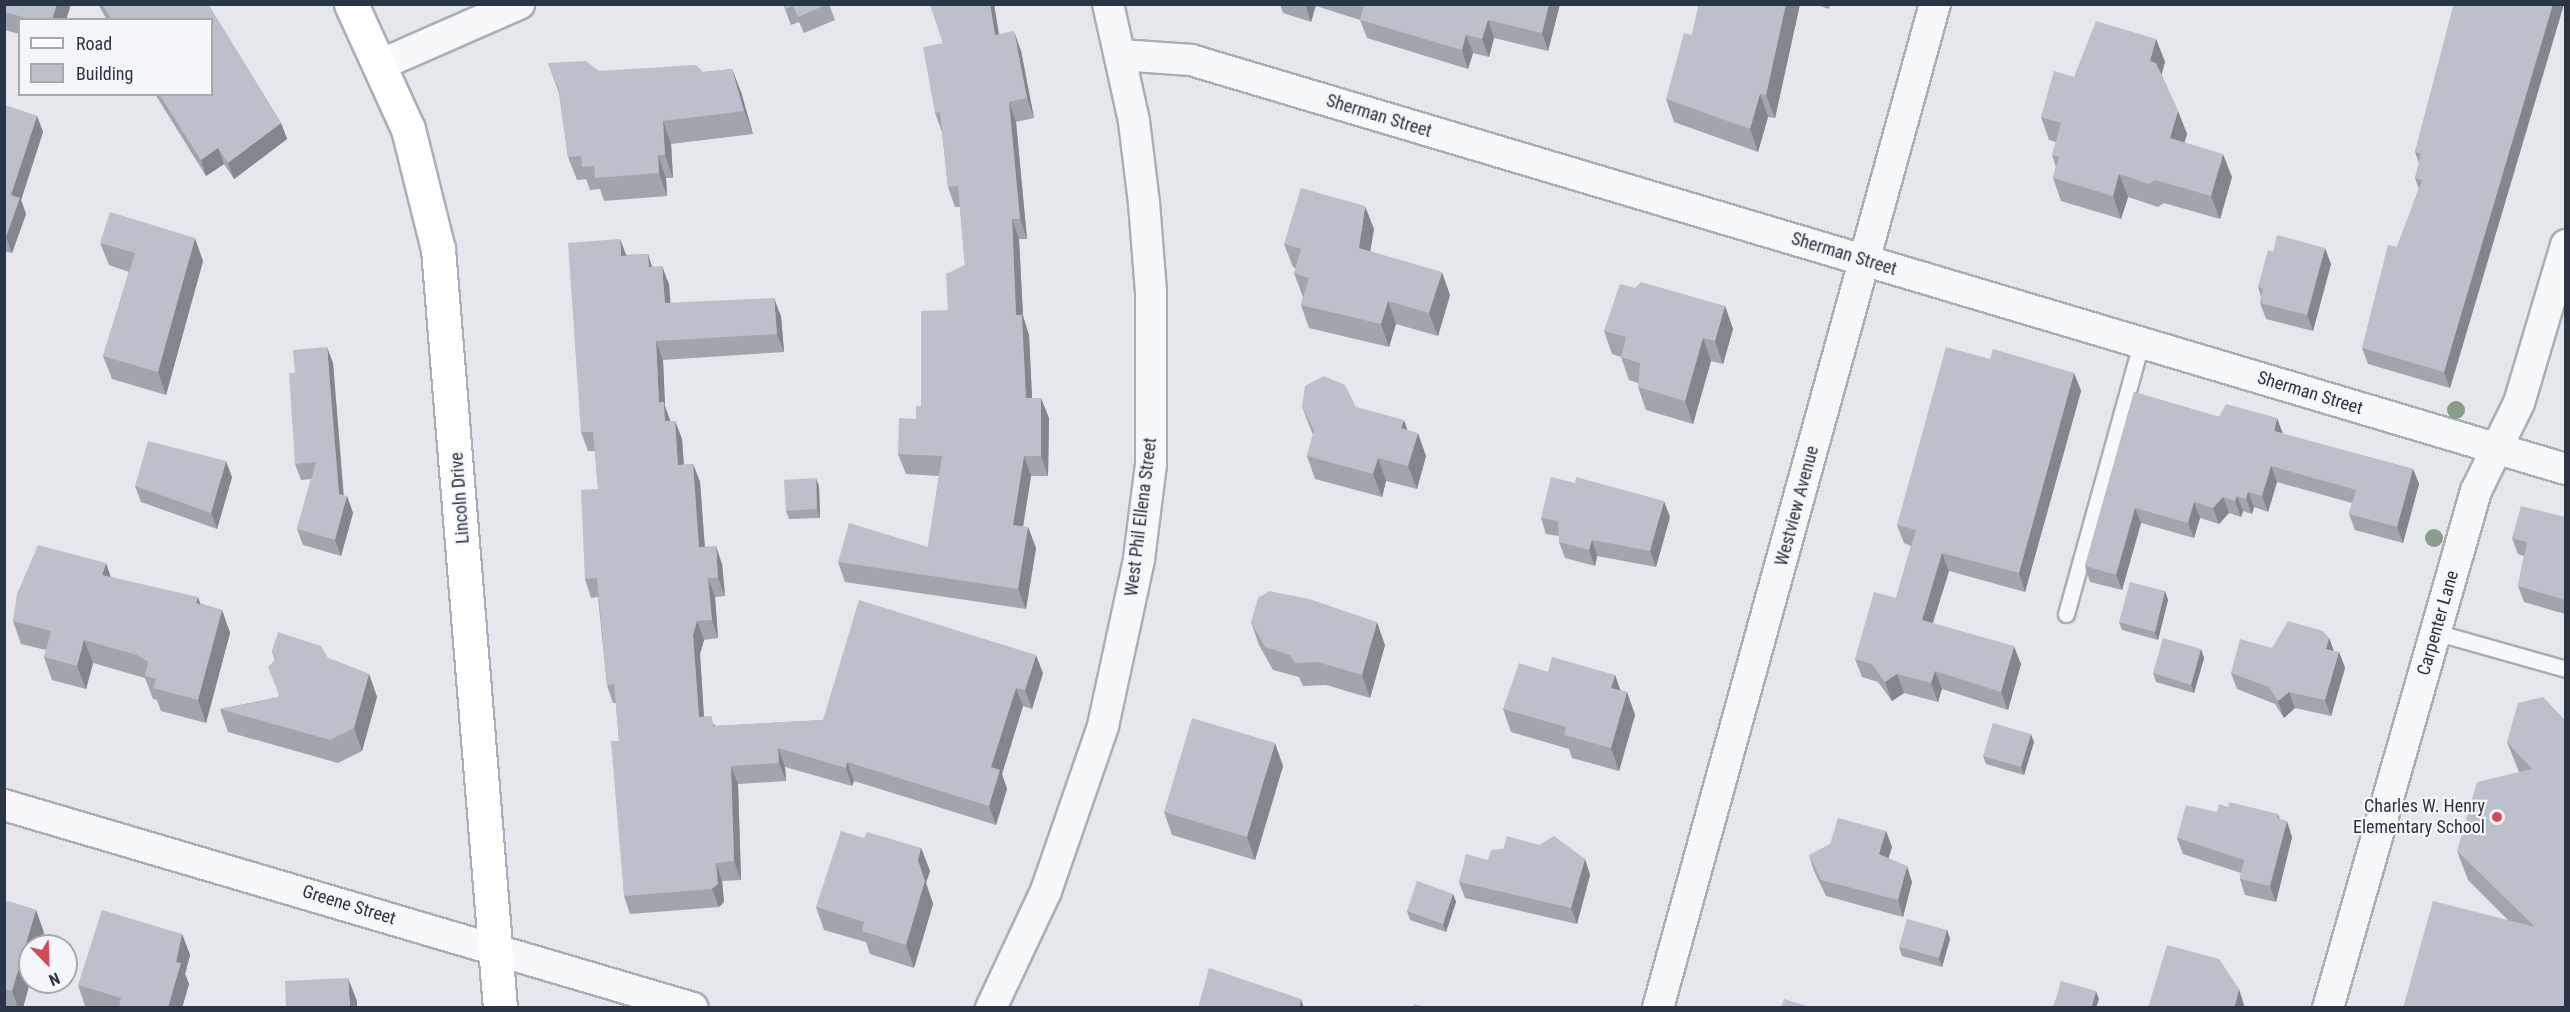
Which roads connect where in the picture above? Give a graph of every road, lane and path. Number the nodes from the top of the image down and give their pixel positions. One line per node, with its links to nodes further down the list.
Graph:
1 (351, 4): 6 (main road, Lincoln Drive)
2 (519, 4): 6 (street)
3 (1108, 4): 5 (street, West Phil Ellena Street)
4 (1935, 4): 8 (street, Westview Avenue)
5 (1121, 55): 8 (street, Sherman Street); 19 (street, West Phil Ellena Street)
6 (382, 64): 16 (main road, Lincoln Drive)
7 (2565, 245): 10 (street, Carpenter Lane)
8 (1865, 261): 9 (street, Sherman Street); 20 (street, Westview Avenue)
9 (2141, 343): 10 (street, Sherman Street); 12 (lane)
10 (2497, 448): 11 (street, Sherman Street); 13 (street, Carpenter Lane)
11 (2565, 469)
12 (2066, 614)
13 (2435, 632): 14 (lane); 21 (street, Carpenter Lane)
14 (2565, 669)
15 (4, 805): 16 (street, Greene Street)
16 (495, 949): 17 (main road, Lincoln Drive); 18 (street, Greene Street)
17 (500, 1008)
18 (693, 1008)
19 (991, 1008)
20 (1658, 1008)
21 (2328, 1008)

